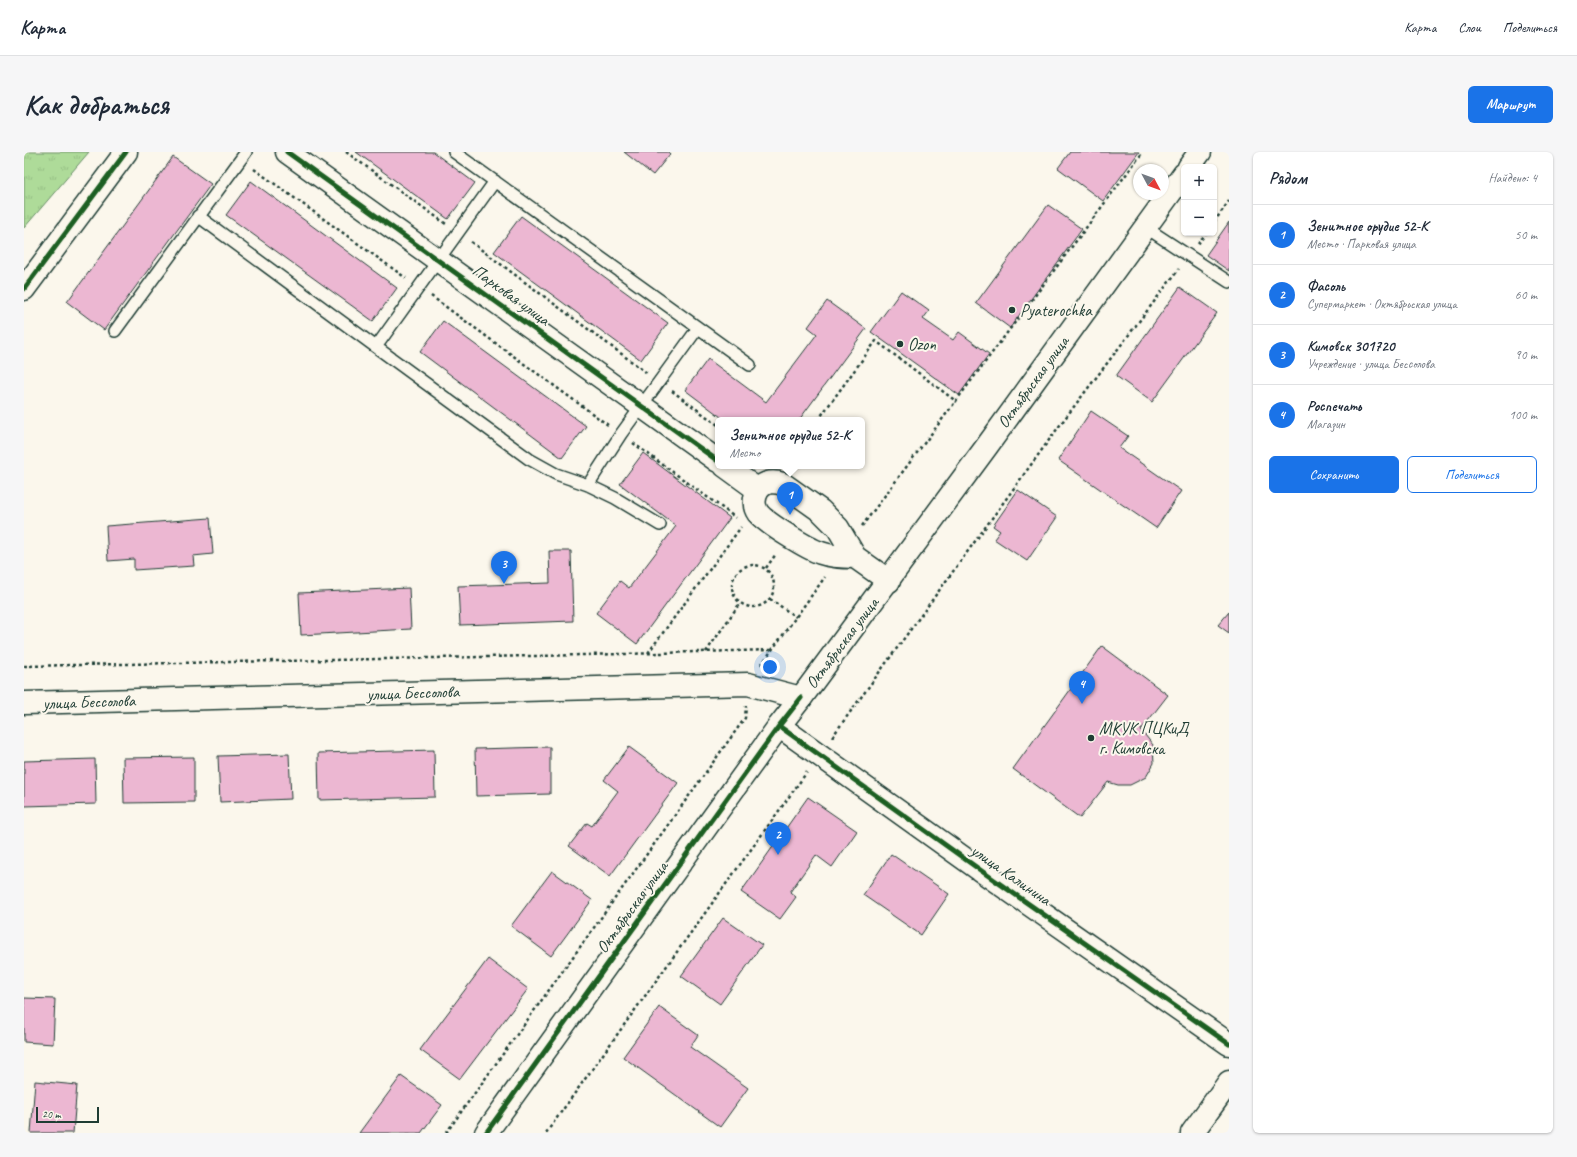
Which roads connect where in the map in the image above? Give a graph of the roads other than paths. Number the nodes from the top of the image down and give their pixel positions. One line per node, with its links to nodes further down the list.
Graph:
1 (126, 152): 13 (street)
2 (287, 152): 11 (street, Парковая улица)
3 (454, 152): 8 (lane)
4 (1200, 152): 6 (street)
5 (243, 156): 9 (lane)
6 (1191, 164)
7 (1181, 178): 10 (street, Октябрьская улица)
8 (495, 181): 11 (lane); 14 (lane)
9 (198, 216): 15 (lane); 16 (lane)
10 (1145, 227): 12 (lane); 25 (street, Октябрьская улица)
11 (438, 260): 16 (lane); 18 (street, Парковая улица)
12 (1229, 282)
13 (24, 289)
14 (698, 328): 17 (lane); 18 (lane)
15 (115, 331)
16 (376, 347): 21 (lane)
17 (750, 365)
18 (642, 406): 19 (street, Парковая улица); 21 (lane)
19 (715, 459)
20 (729, 469): 22 (street)
21 (588, 485): 23 (lane)
22 (758, 490): 24 (street); 24 (street)
23 (660, 525)
24 (847, 552): 25 (street)
25 (888, 581): 26 (street, Октябрьская улица)
26 (801, 698): 27 (street, улица Бессолова); 28 (street, Октябрьская улица)
27 (24, 703)
28 (779, 726): 29 (street, улица Калинина); 31 (street, Октябрьская улица)
29 (1229, 1044)
30 (1229, 1082): 32 (street)
31 (486, 1133)
32 (1192, 1133)

